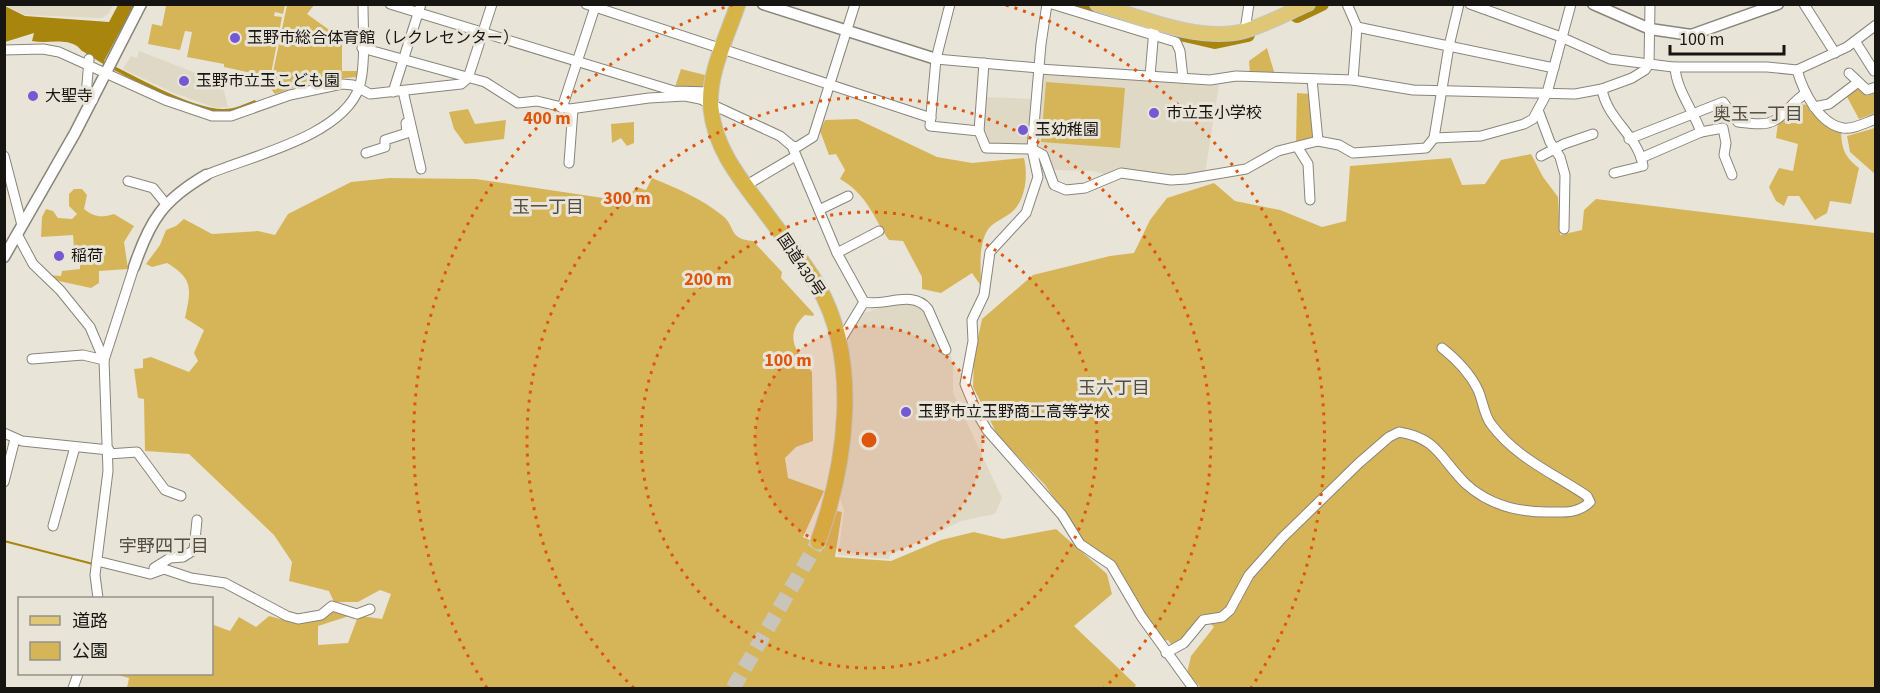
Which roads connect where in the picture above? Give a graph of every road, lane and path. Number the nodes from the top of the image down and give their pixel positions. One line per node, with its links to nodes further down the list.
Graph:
1 (141, 4): 45 (street)
2 (363, 4): 35 (street)
3 (390, 4): 23 (street)
4 (492, 4): 30 (street)
5 (738, 4): 36 (highway, 国道430号)
6 (763, 4): 31 (street)
7 (855, 4): 31 (street)
8 (1047, 4): 47 (street)
9 (1052, 4): 27 (street)
10 (1097, 4): 27 (main road)
11 (1249, 4): 29 (street)
12 (1308, 4): 24 (main road)
13 (1347, 4): 26 (street)
14 (1459, 4): 34 (street)
15 (1470, 4): 32 (street)
16 (1571, 4): 32 (street)
17 (1593, 4): 28 (street)
18 (1650, 4): 28 (street)
19 (1779, 4): 28 (street)
20 (1804, 4): 38 (street)
21 (947, 5): 39 (street)
22 (593, 6): 36 (street); 41 (street)
23 (420, 9): 30 (street); 40 (street)
24 (1282, 10): 29 (main road)
25 (1875, 25): 33 (street)
26 (1357, 27): 34 (street); 56 (street)
27 (1155, 28): 29 (main road); 52 (street); 54 (street)
28 (1650, 29): 44 (street)
29 (1245, 30)
30 (483, 31): 41 (street); 53 (street)
31 (846, 31): 39 (street); 58 (street)
32 (1561, 36): 44 (street); 48 (street)
33 (1855, 41): 38 (street); 50 (street)
34 (1449, 46): 48 (street); 63 (street)
35 (362, 48): 40 (street); 60 (street)
36 (723, 49): 58 (street); 67 (highway, 国道430号)
37 (4, 51): 42 (street)
38 (1835, 53): 49 (street)
39 (936, 59): 43 (street); 74 (street)
40 (403, 60): 53 (street); 64 (street)
41 (578, 61): 67 (street); 70 (street)
42 (89, 62): 45 (street); 68 (street)
43 (984, 63): 47 (street); 77 (street)
44 (1649, 64): 46 (street); 61 (street)
45 (109, 67): 60 (street); 68 (street)
46 (1676, 67): 49 (street); 73 (street)
47 (1039, 68): 52 (street); 86 (street)
48 (1554, 68): 65 (street)
49 (1797, 70): 66 (street)
50 (1874, 71)
51 (1849, 73): 57 (street)
52 (1150, 76): 54 (street)
53 (468, 78): 62 (street); 70 (street)
54 (1183, 78): 55 (street)
55 (1312, 80): 56 (street); 82 (street)
56 (1353, 80): 63 (street)
57 (1857, 83): 59 (street); 69 (street)
58 (830, 85): 74 (street); 83 (street)
59 (1875, 87)
60 (358, 89): 64 (street); 96 (street)
61 (1602, 89): 65 (street); 81 (street)
62 (403, 91): 64 (street); 76 (street)
63 (1442, 91): 65 (street); 80 (street)
64 (393, 92)
65 (1548, 93): 72 (street)
66 (1805, 94): 69 (street); 73 (street)
67 (711, 97): 71 (street); 83 (street); 98 (highway, 国道430号)
68 (93, 100): 104 (street)
69 (1814, 107): 75 (street)
70 (562, 108): 71 (street)
71 (573, 109): 92 (street)
72 (1538, 110): 80 (street); 85 (street)
73 (1694, 112): 78 (street); 81 (street)
74 (931, 118): 77 (street)
75 (1875, 119)
76 (409, 120): 87 (street); 93 (street)
77 (979, 131): 86 (street)
78 (1701, 132): 91 (street); 95 (street)
79 (1593, 134): 85 (street)
80 (1434, 138): 82 (street)
81 (1629, 139): 91 (street)
82 (1318, 141): 84 (street)
83 (792, 146): 90 (street)
84 (1298, 148): 86 (street); 100 (street)
85 (1555, 148): 89 (street); 103 (street)
86 (1032, 149): 128 (street)
87 (366, 153)
88 (4, 156): 104 (street)
89 (1541, 156)
90 (794, 157): 98 (street); 102 (street)
91 (1641, 158): 94 (street)
92 (569, 163)
93 (421, 169)
94 (1614, 173)
95 (1732, 174)
96 (206, 175): 101 (street)
97 (128, 181): 101 (street)
98 (745, 186): 110 (highway, 国道430号)
99 (848, 196): 102 (street)
100 (1310, 200)
101 (166, 204): 108 (street)
102 (819, 210): 106 (street)
103 (1564, 229)
104 (20, 230): 107 (street); 114 (street)
105 (879, 231): 106 (street)
106 (837, 253): 109 (street)
107 (4, 257)
108 (134, 267): 114 (street)
109 (864, 302): 110 (street); 112 (street)
110 (839, 343): 123 (highway, 国道430号)
111 (1442, 348): 128 (street)
112 (946, 350)
113 (32, 360): 114 (street)
114 (104, 360): 118 (street)
115 (4, 433): 116 (street)
116 (15, 439): 117 (street); 119 (street)
117 (75, 447): 118 (street); 122 (street)
118 (108, 452): 120 (street); 124 (street)
119 (4, 482)
120 (182, 496)
121 (197, 520): 125 (street)
122 (53, 526)
123 (818, 542)
124 (97, 561): 125 (street); 126 (street)
125 (144, 571): 127 (street)
126 (98, 597)
127 (370, 609)
128 (1166, 653): 129 (street)
129 (1193, 688)

